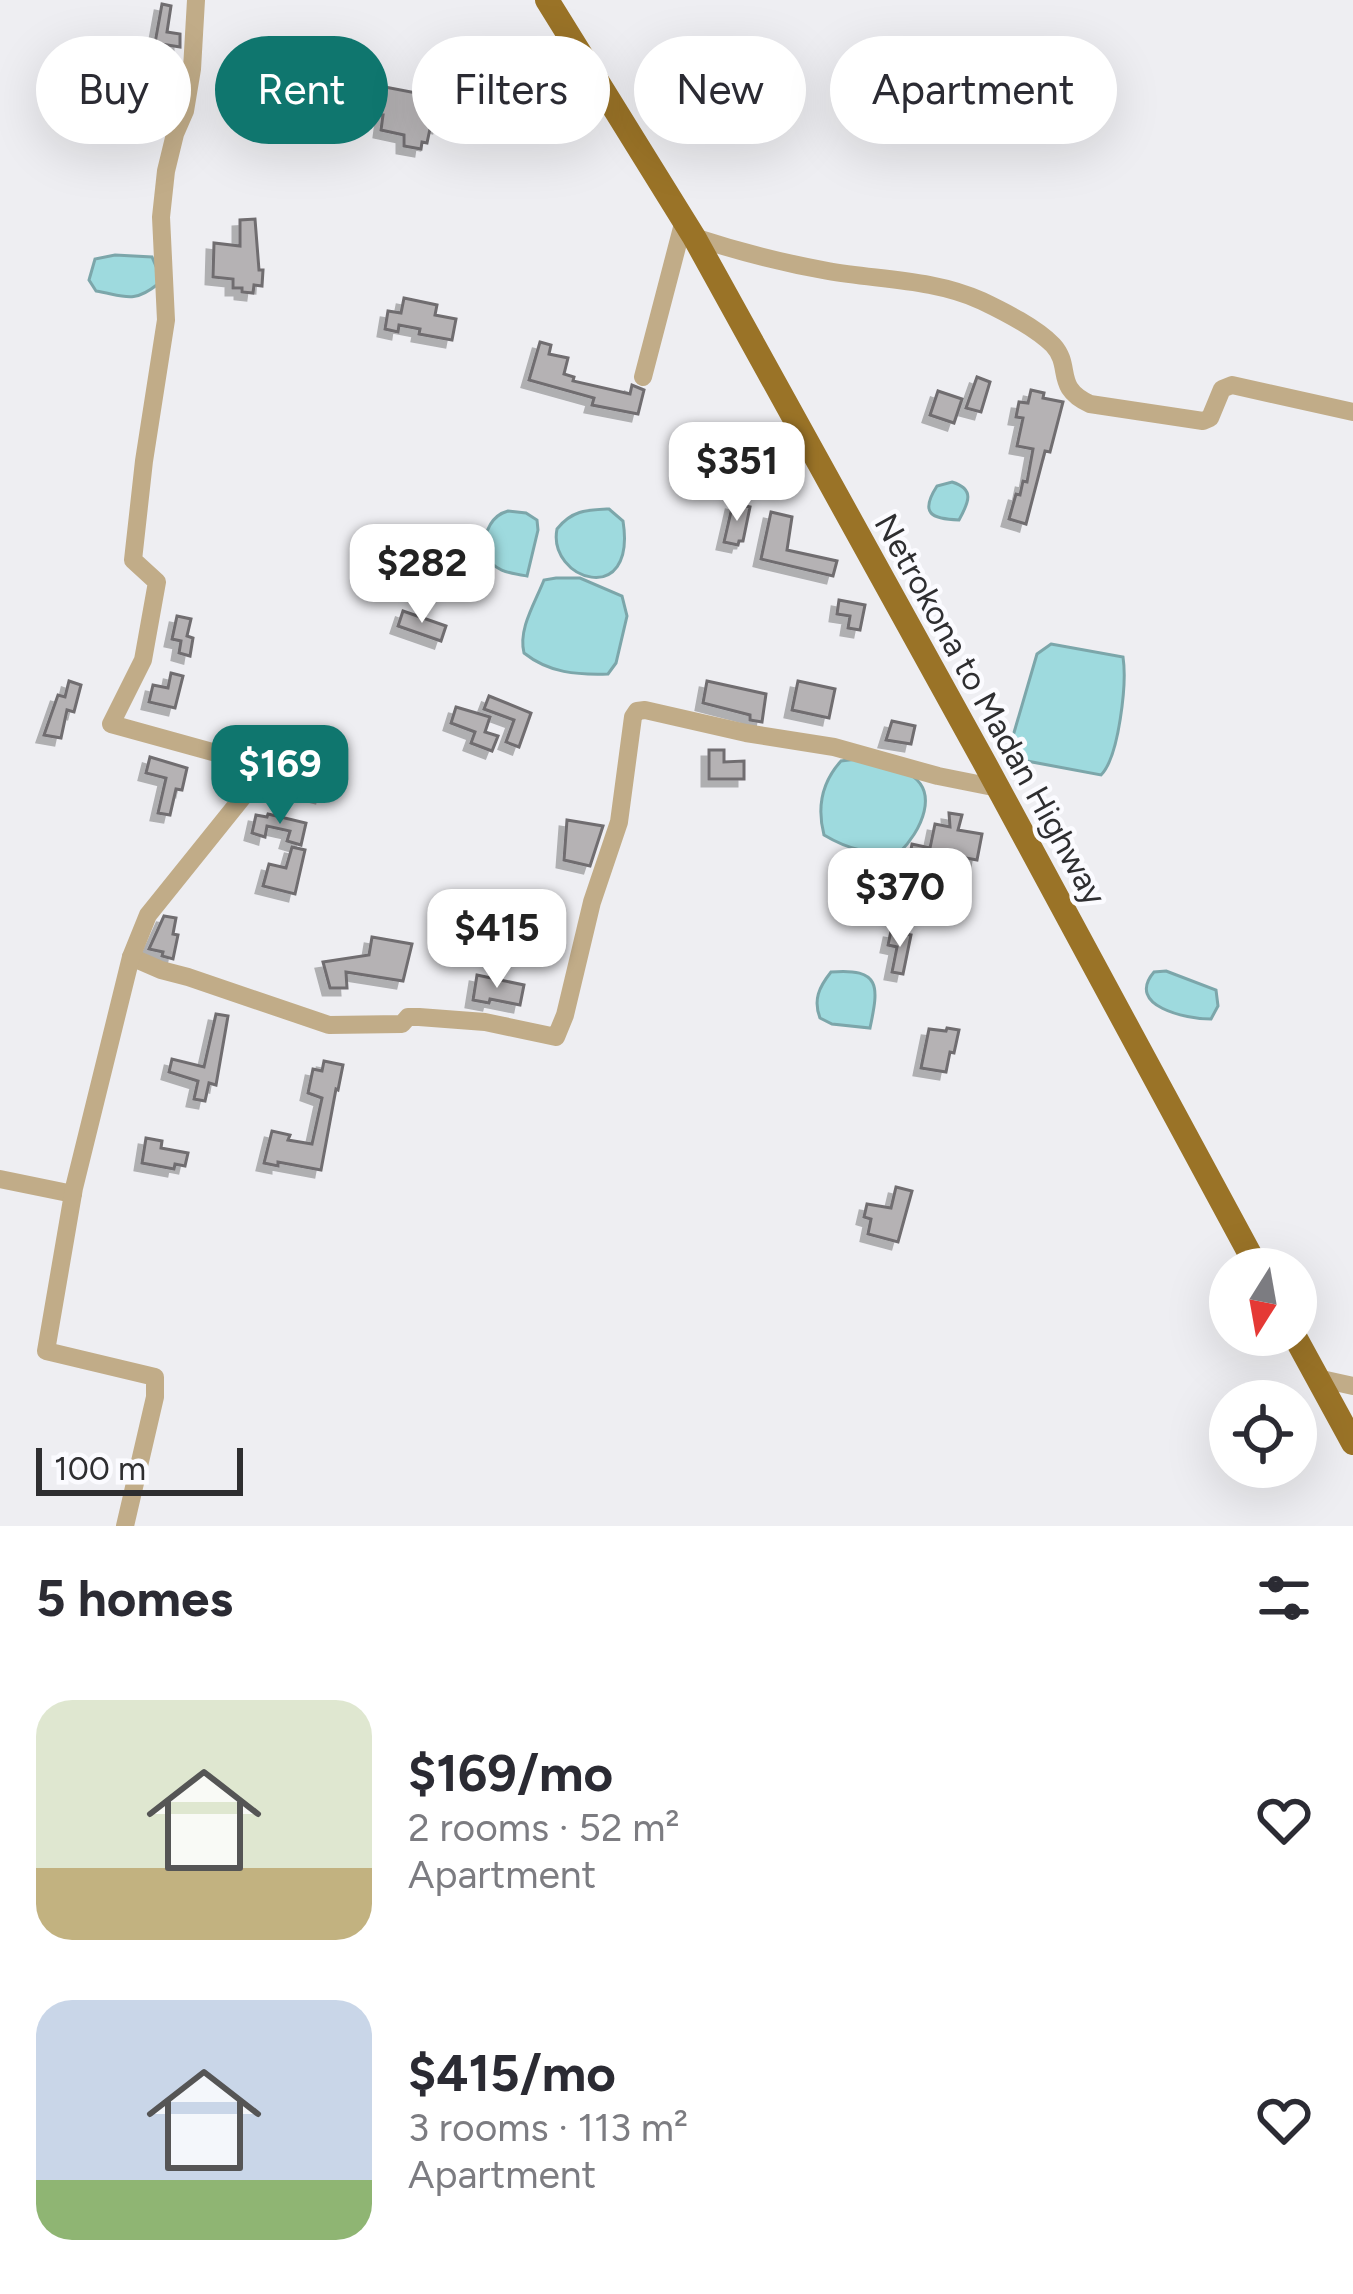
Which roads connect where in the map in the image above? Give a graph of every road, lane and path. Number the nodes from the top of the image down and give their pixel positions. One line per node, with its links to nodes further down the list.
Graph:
1 (196, 0): 7 (street)
2 (548, 0): 3 (main road, Netrokona to Madan Highway)
3 (689, 229): 4 (street); 5 (street); 6 (main road, Netrokona to Madan Highway)
4 (643, 377)
5 (1353, 412)
6 (998, 788): 7 (street); 10 (main road, Netrokona to Madan Highway)
7 (131, 957): 9 (street)
8 (0, 1179): 9 (street)
9 (73, 1194): 15 (street)
10 (1247, 1248)
11 (1305, 1356): 12 (main road)
12 (1317, 1378): 13 (street); 14 (main road)
13 (1353, 1386)
14 (1353, 1443)
15 (125, 1526)

